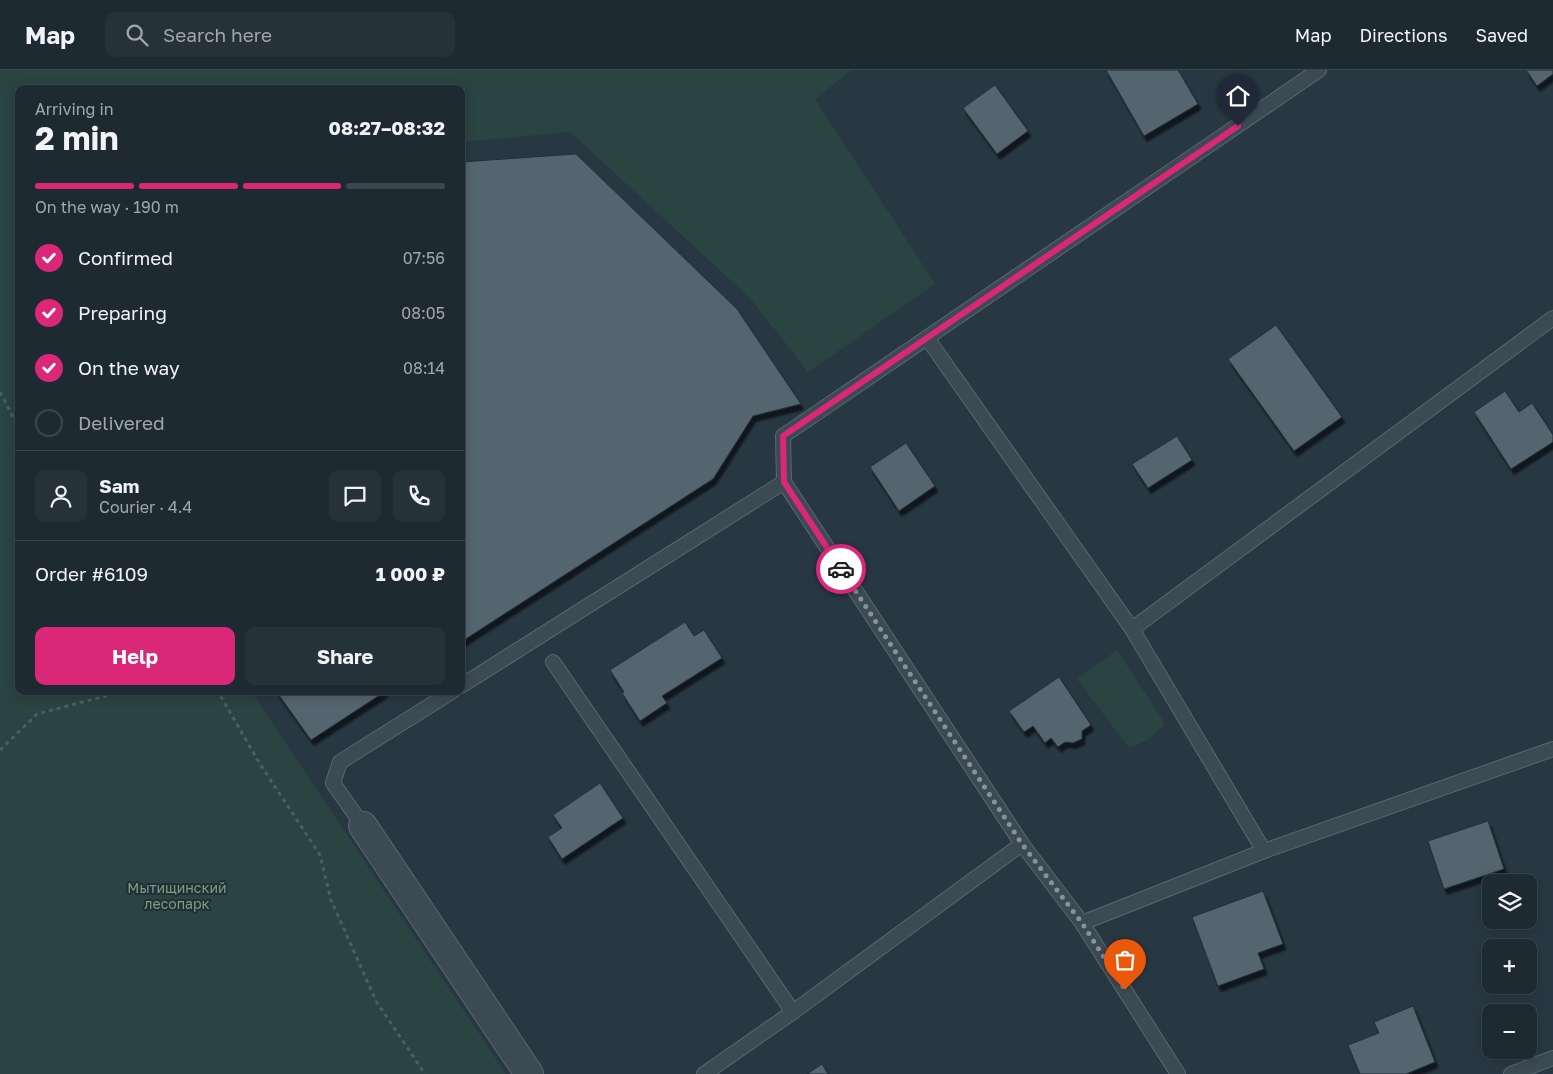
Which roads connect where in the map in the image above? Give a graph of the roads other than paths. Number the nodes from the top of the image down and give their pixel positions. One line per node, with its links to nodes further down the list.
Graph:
1 (1319, 70): 3 (lane)
2 (1553, 318): 5 (lane)
3 (928, 338): 4 (lane); 5 (lane)
4 (784, 482): 7 (lane); 11 (lane)
5 (1132, 629): 12 (lane)
6 (553, 662): 14 (lane)
7 (465, 683)
8 (447, 695): 10 (lane)
9 (1553, 749): 12 (lane)
10 (363, 826): 16 (street)
11 (1022, 844): 13 (lane); 14 (lane)
12 (1264, 851): 13 (lane)
13 (1082, 923): 18 (lane)
14 (793, 1012): 17 (lane)
15 (1553, 1058): 19 (lane)
16 (529, 1074)
17 (704, 1074)
18 (1178, 1074)
19 (1511, 1074)

